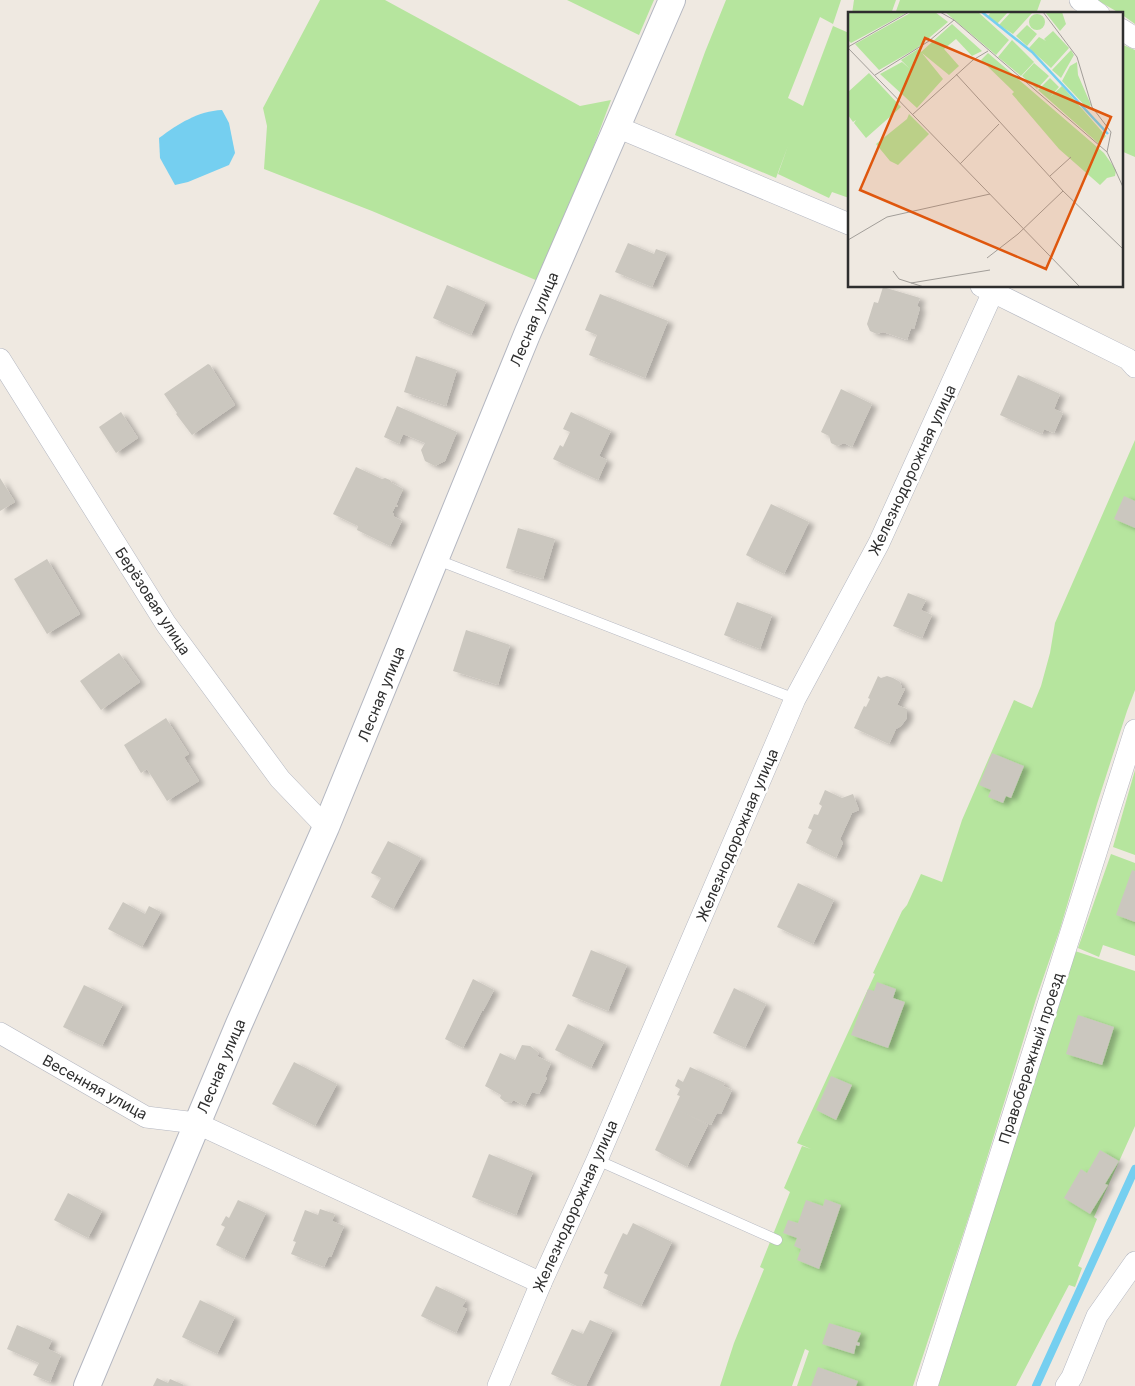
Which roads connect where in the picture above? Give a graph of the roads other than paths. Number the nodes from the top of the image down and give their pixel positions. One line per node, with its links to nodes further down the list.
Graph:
1 (672, 0): 6 (street, Лесная улица)
2 (1080, 0): 3 (street)
3 (1096, 12)
4 (1122, 30): 5 (street)
5 (1135, 38)
6 (616, 127): 7 (street); 11 (street, Лесная улица)
7 (848, 224)
8 (987, 289): 10 (street); 12 (street, Железнодорожная улица)
9 (0, 359): 14 (street, Берёзовая улица)
10 (1135, 367)
11 (435, 559): 12 (lane); 14 (street, Лесная улица)
12 (795, 699): 17 (street, Железнодорожная улица)
13 (1135, 730): 23 (street, Правобережный проезд)
14 (326, 828): 16 (street, Лесная улица)
15 (0, 1033): 16 (street, Весенняя улица)
16 (196, 1123): 20 (street, Весенняя улица); 21 (street, Лесная улица)
17 (597, 1160): 18 (lane); 20 (street, Железнодорожная улица)
18 (777, 1240)
19 (1135, 1262): 24 (street)
20 (541, 1283): 22 (street, Железнодорожная улица)
21 (87, 1386)
22 (498, 1386)
23 (927, 1386)
24 (1066, 1386)

